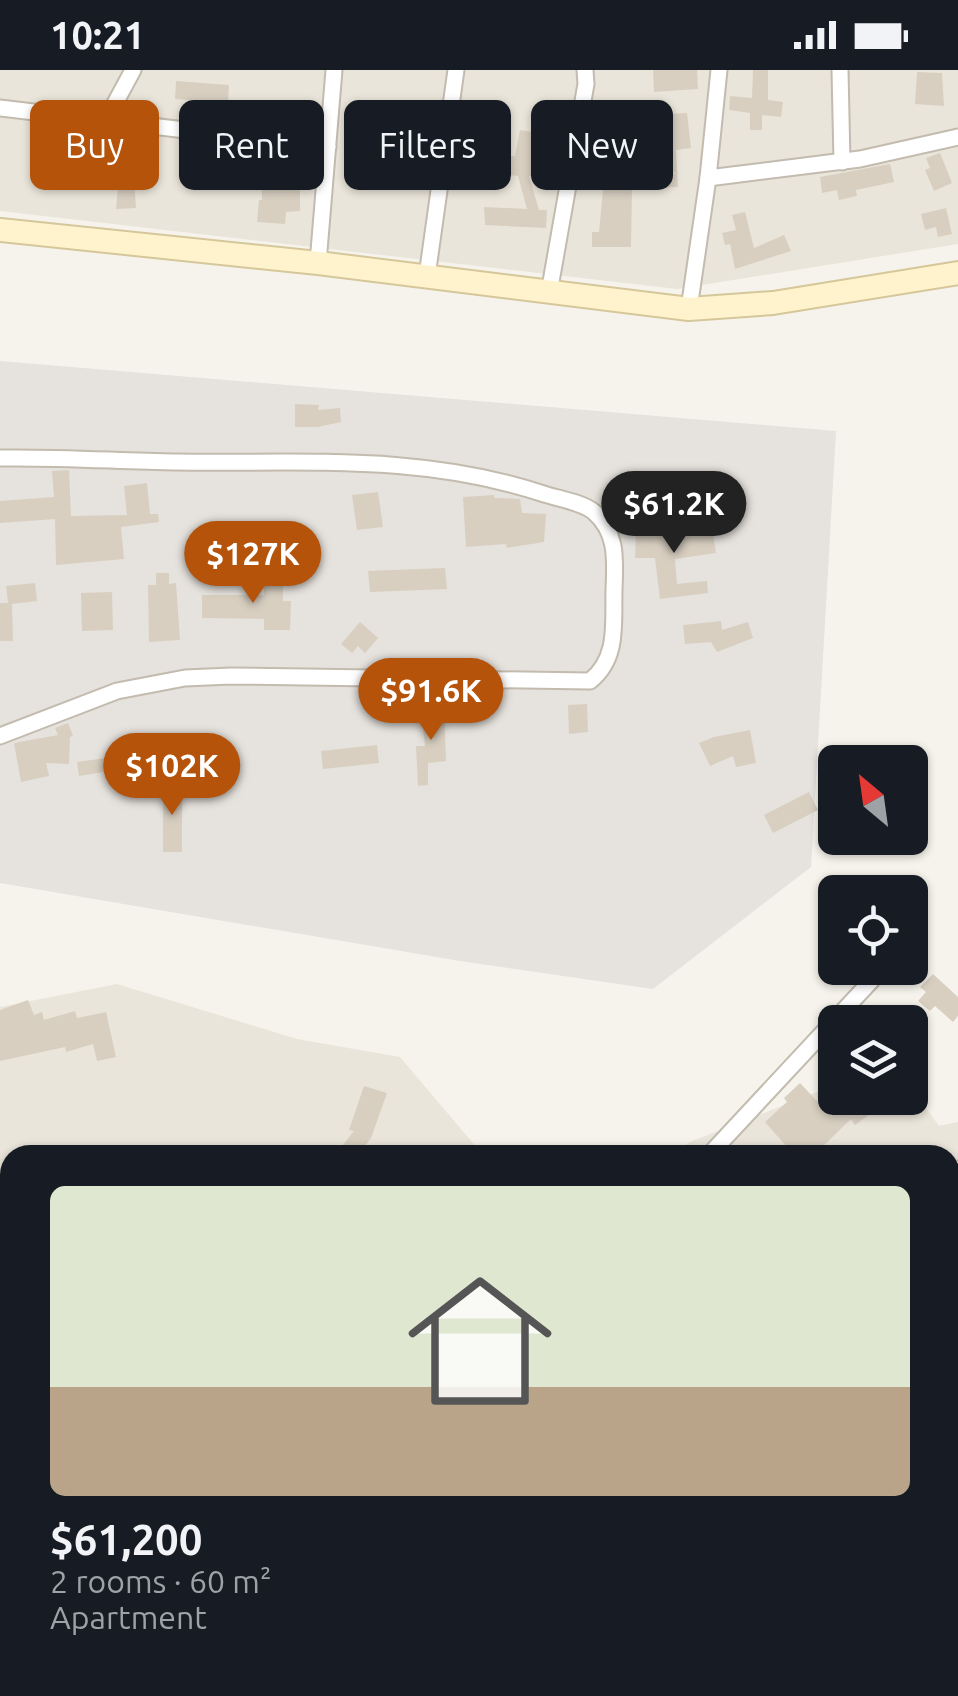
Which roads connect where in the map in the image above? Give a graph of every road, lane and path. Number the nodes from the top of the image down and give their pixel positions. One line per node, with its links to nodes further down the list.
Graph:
1 (133, 70): 7 (street)
2 (334, 70): 12 (street)
3 (456, 70): 18 (street)
4 (586, 70): 19 (street)
5 (719, 70): 14 (street)
6 (840, 70): 13 (street)
7 (117, 100)
8 (0, 108): 9 (street)
9 (30, 111)
10 (159, 126): 12 (street)
11 (958, 136): 13 (street)
12 (328, 147): 16 (street)
13 (842, 162): 14 (street)
14 (708, 178): 20 (street)
15 (0, 230): 16 (street)
16 (318, 263): 18 (street)
17 (958, 273): 20 (street)
18 (427, 276): 19 (street)
19 (549, 293): 20 (street)
20 (689, 310)
21 (0, 458): 22 (street)
22 (0, 736)
23 (867, 985): 24 (street)
24 (718, 1145)

